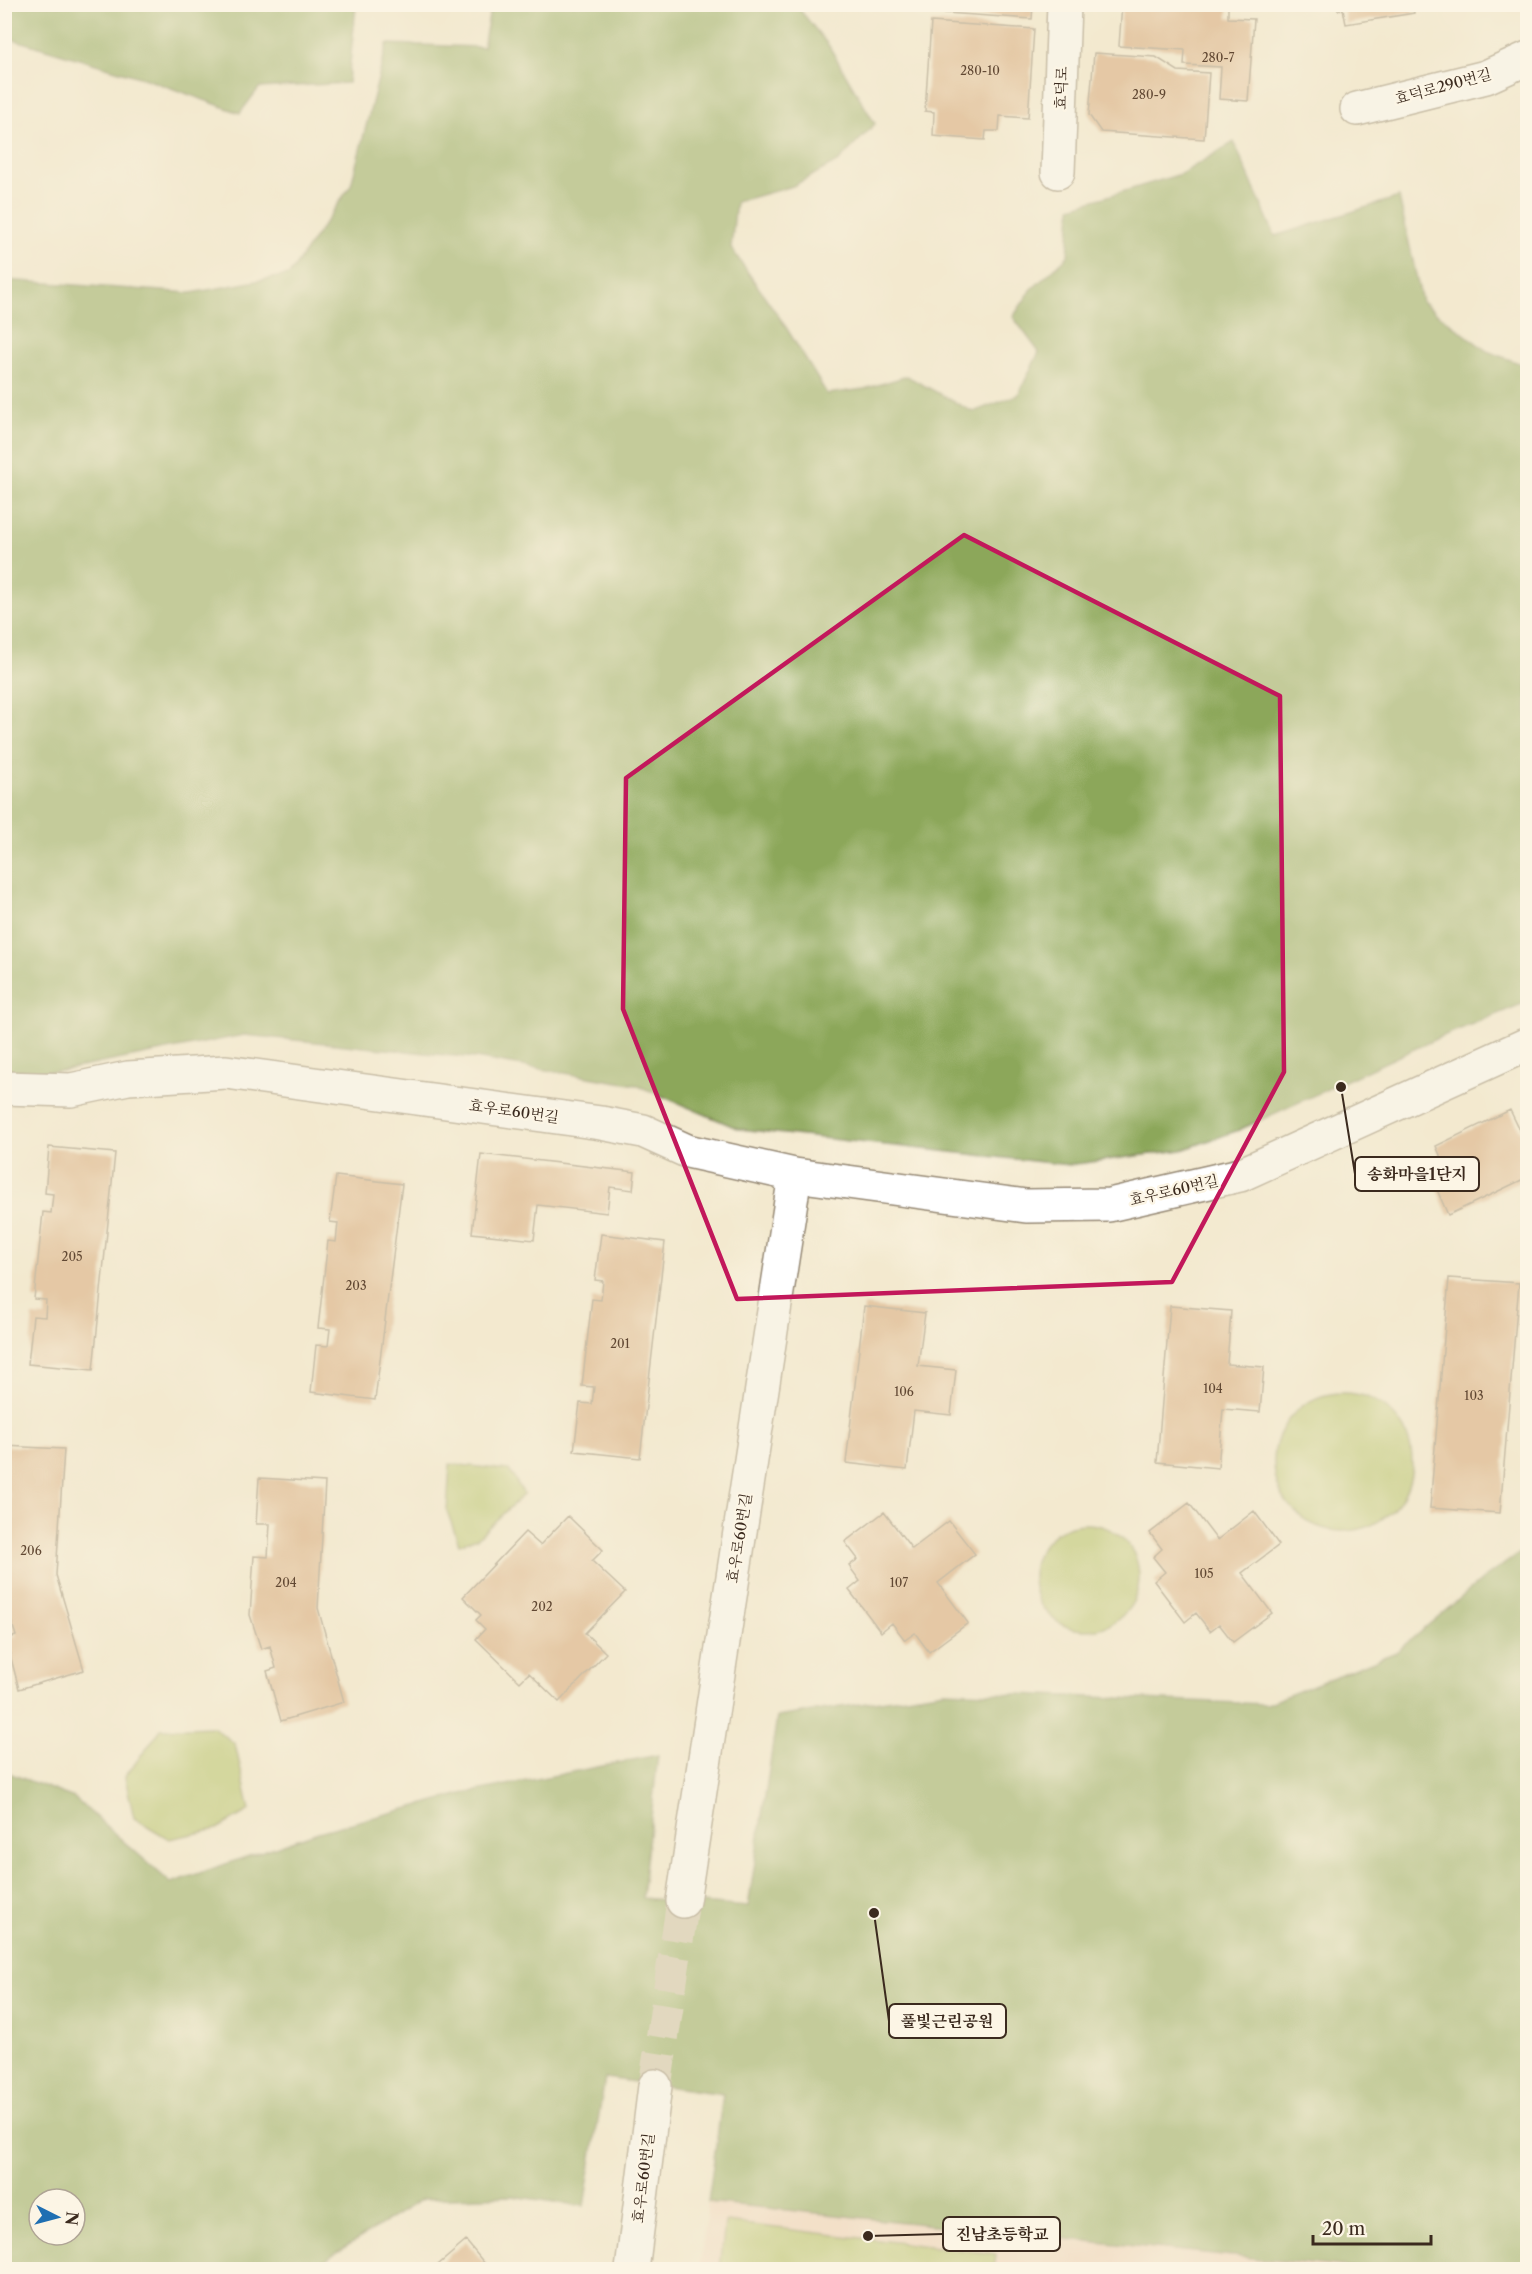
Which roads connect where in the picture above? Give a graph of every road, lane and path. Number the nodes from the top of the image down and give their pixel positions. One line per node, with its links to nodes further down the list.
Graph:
1 (1064, 4): 4 (street, 효덕로)
2 (1527, 58): 3 (street, 효덕로290번길)
3 (1357, 109)
4 (1058, 172)
5 (1527, 1044): 7 (street, 효우로60번길)
6 (4, 1089): 7 (street, 효우로60번길)
7 (795, 1175): 8 (street, 효우로60번길)
8 (683, 1901)
9 (655, 2086): 10 (street, 효우로60번길)
10 (632, 2270)

